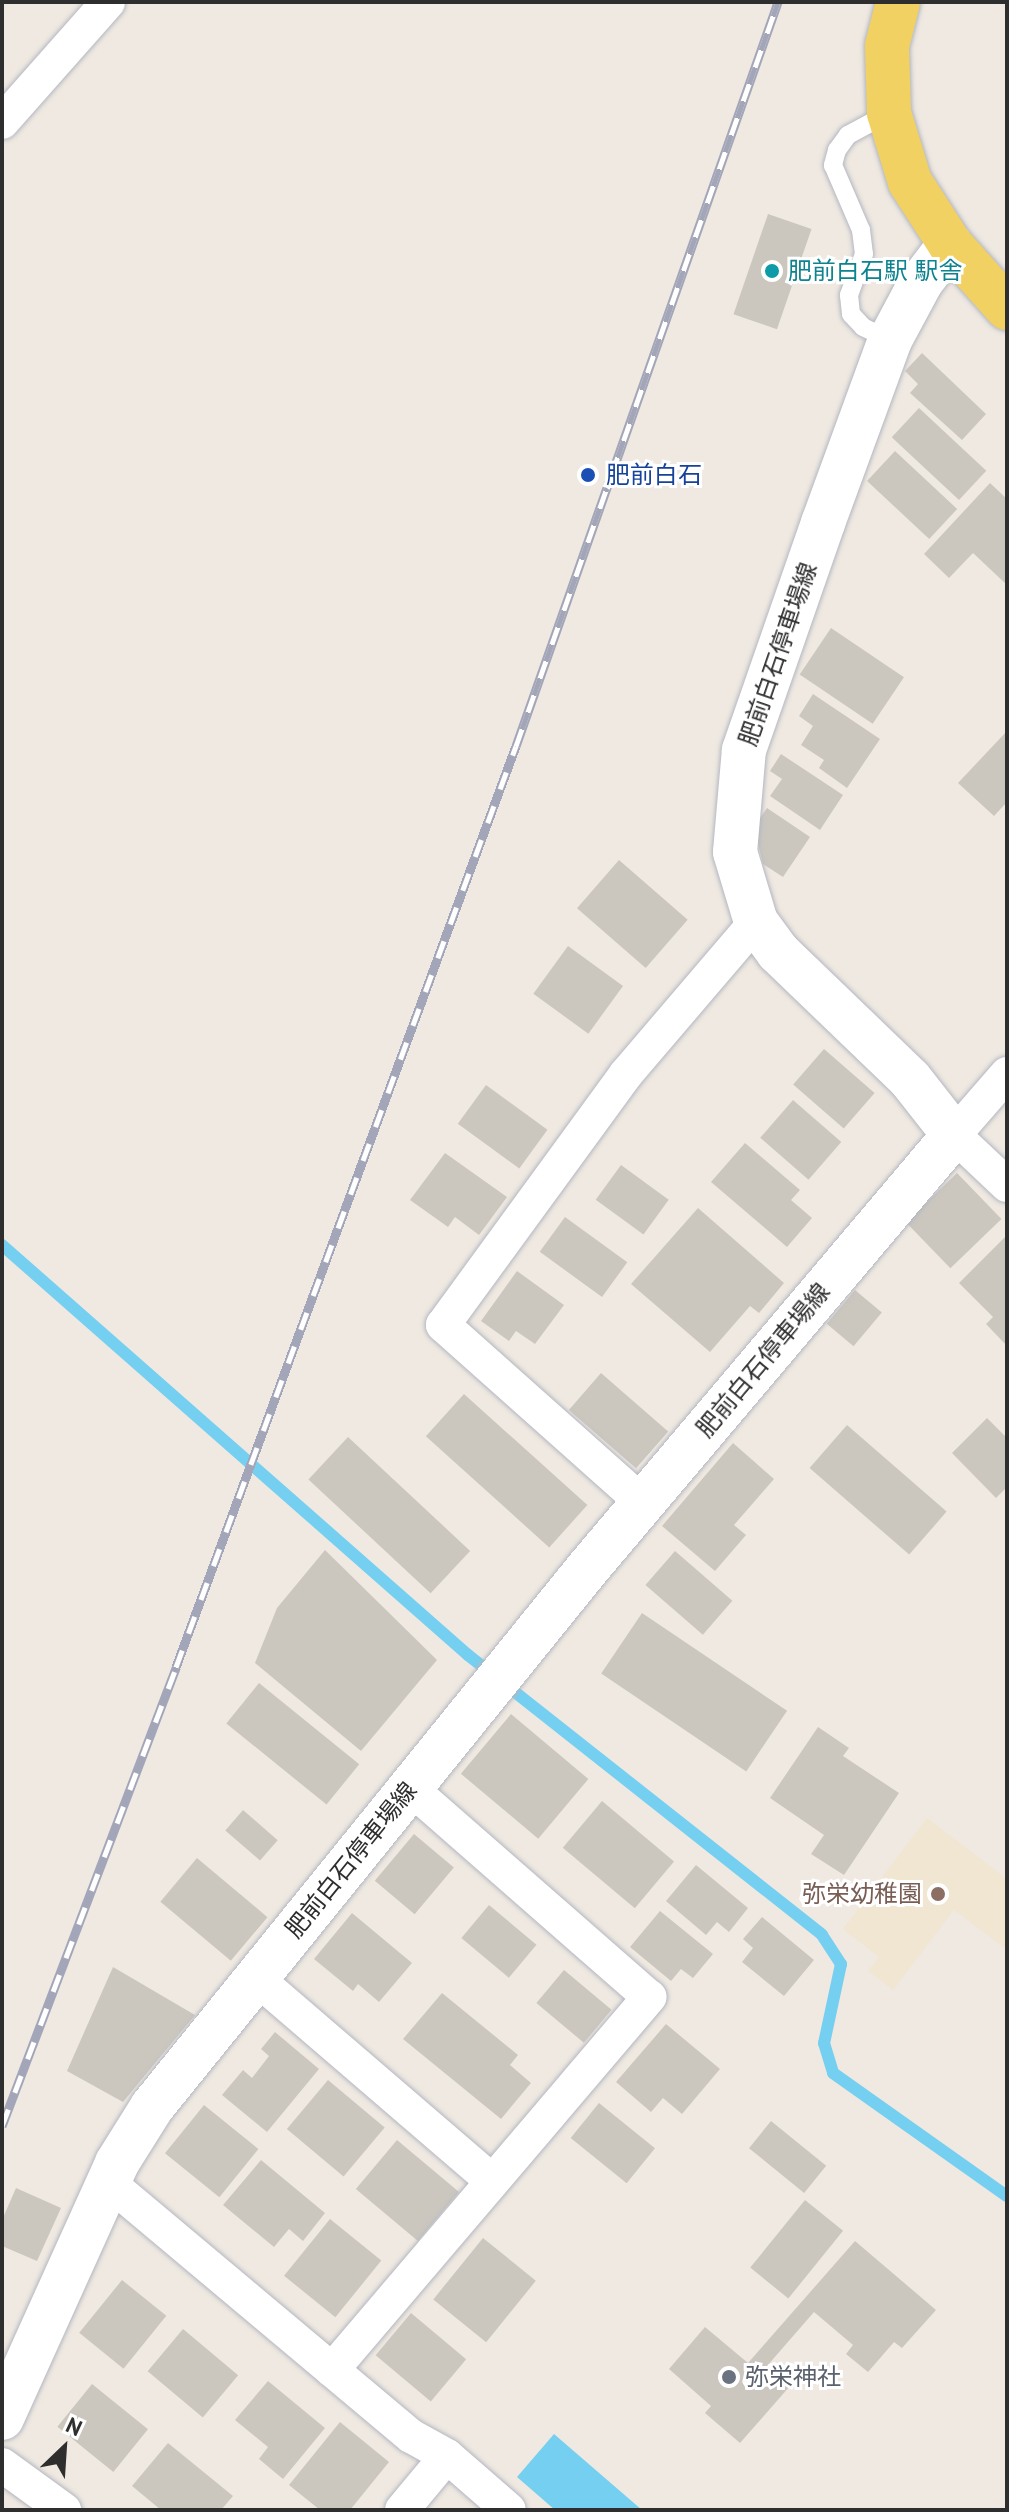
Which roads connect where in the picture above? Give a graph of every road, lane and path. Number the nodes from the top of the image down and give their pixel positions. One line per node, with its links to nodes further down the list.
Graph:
1 (108, 2): 4 (street)
2 (898, 2): 3 (main road)
3 (889, 113): 5 (main road); 7 (lane)
4 (2, 122)
5 (950, 244): 6 (main road); 7 (main road, 肥前白石停車場線)
6 (1007, 308)
7 (890, 340): 8 (main road, 肥前白石停車場線)
8 (756, 922): 10 (main road, 肥前白石停車場線); 12 (street)
9 (1007, 1074): 10 (street)
10 (954, 1135): 11 (street); 12 (main road, 肥前白石停車場線)
11 (1007, 1185)
12 (643, 1503): 13 (main road, 肥前白石停車場線)
13 (410, 1788): 14 (main road, 肥前白石停車場線); 15 (street)
14 (256, 1978): 15 (street); 16 (main road, 肥前白石停車場線)
15 (491, 2180): 17 (street)
16 (108, 2182): 17 (street); 18 (main road, 肥前白石停車場線)
17 (332, 2370): 19 (street)
18 (2, 2418)
19 (447, 2456): 22 (street); 23 (street)
20 (2, 2465): 21 (street)
21 (64, 2510)
22 (402, 2510)
23 (509, 2510)

